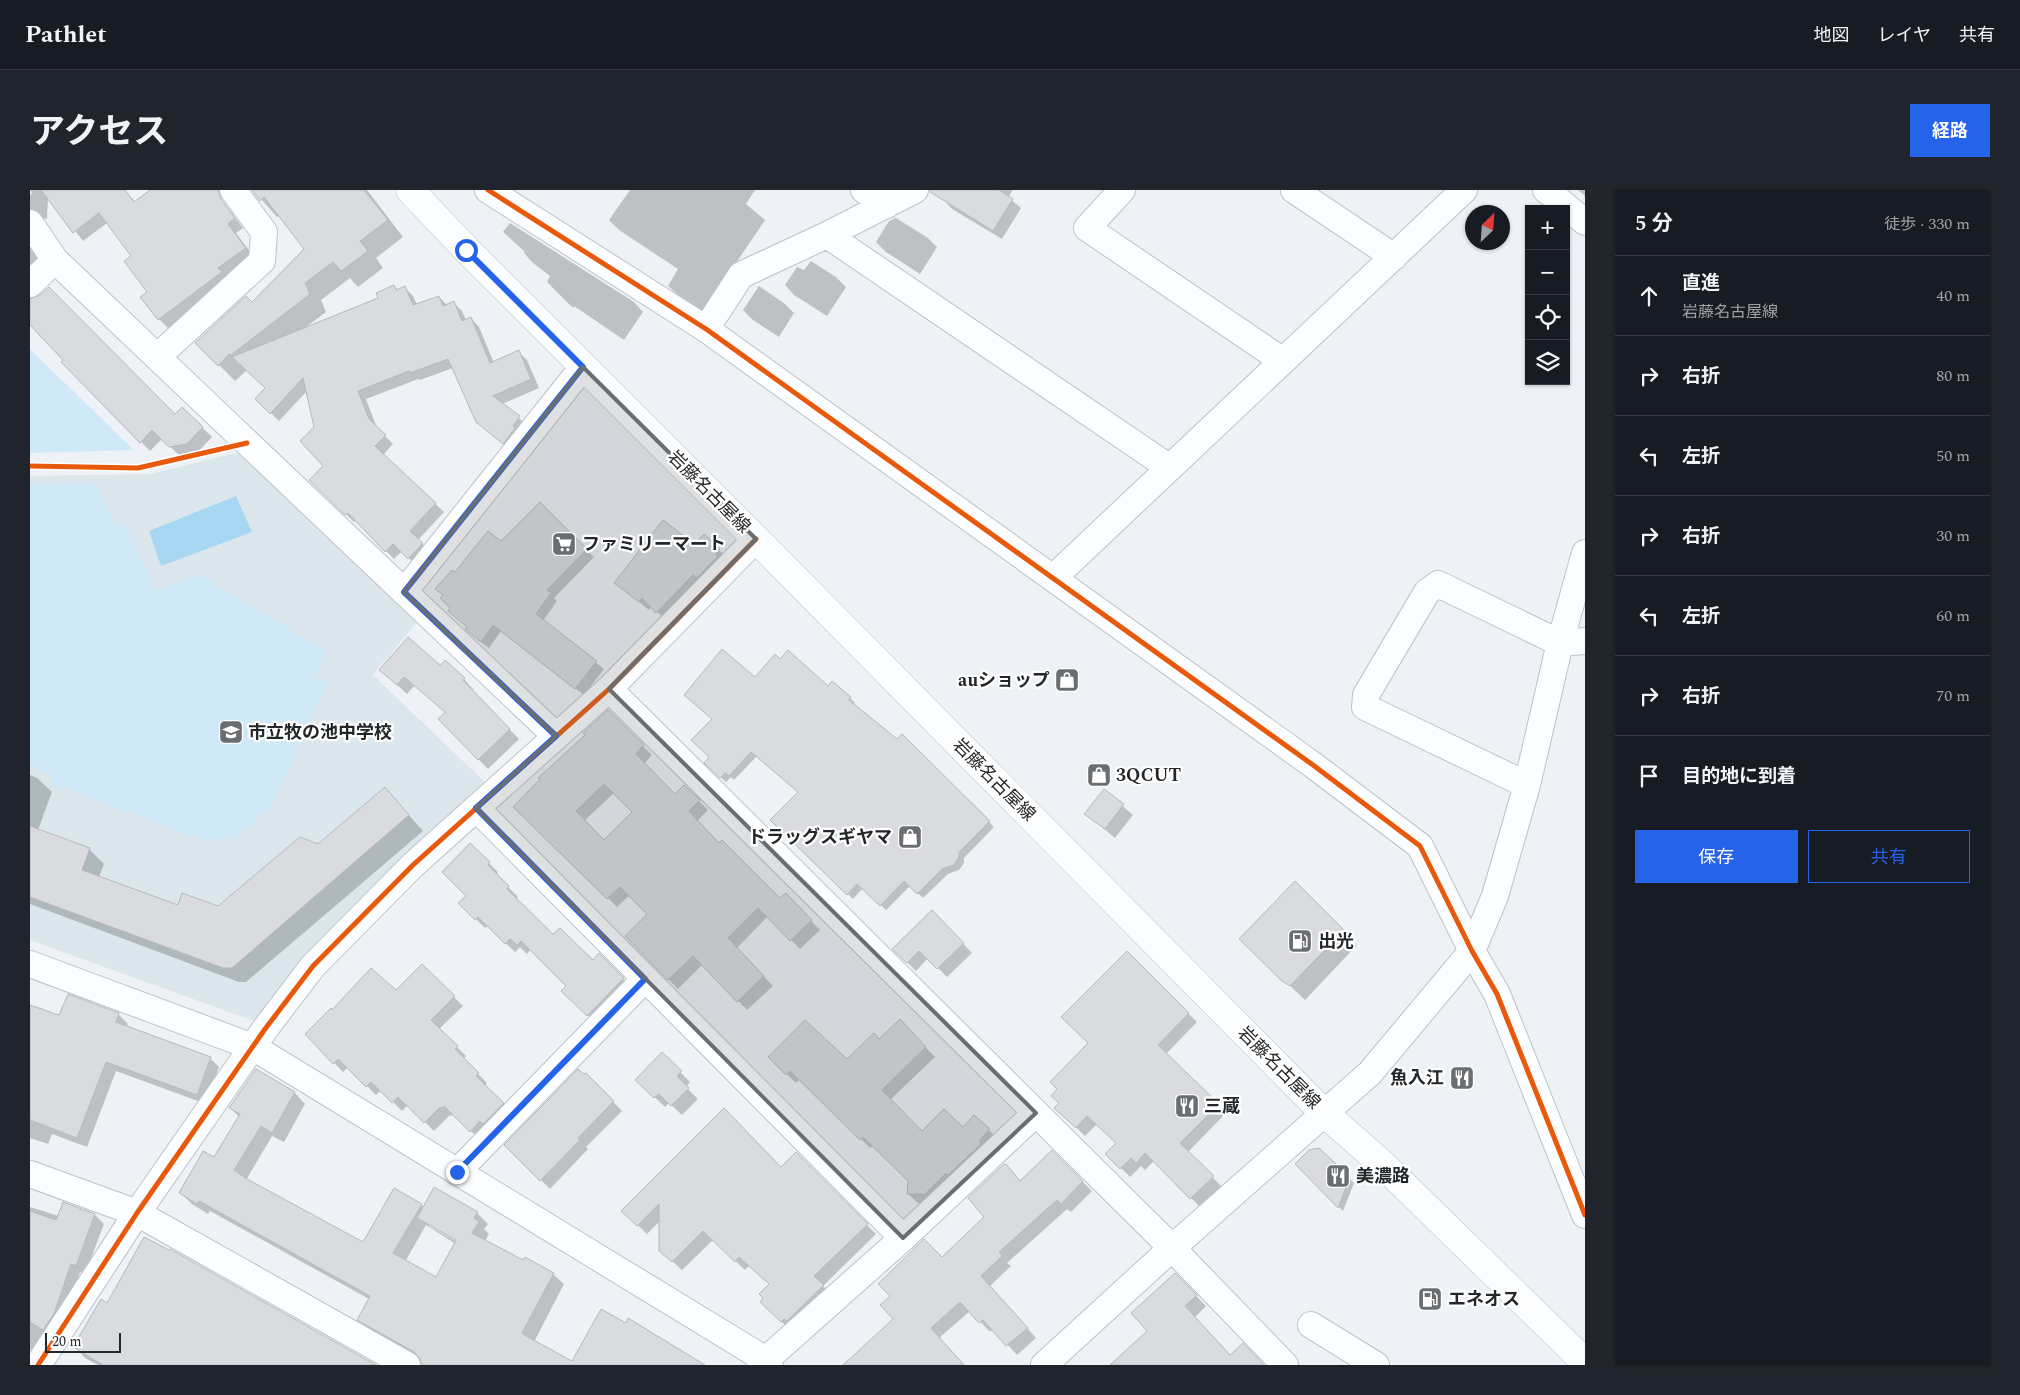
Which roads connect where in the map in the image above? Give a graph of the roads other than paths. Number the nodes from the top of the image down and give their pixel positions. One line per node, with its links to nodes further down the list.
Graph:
1 (233, 190): 18 (street)
2 (410, 190): 20 (main road, 岩藤名古屋線)
3 (488, 190): 17 (street)
4 (864, 190): 10 (street)
5 (915, 190): 10 (street)
6 (1122, 190): 19 (street)
7 (1294, 190): 14 (street)
8 (1464, 190): 14 (street)
9 (1546, 190): 11 (street)
10 (887, 205): 13 (street)
11 (1585, 222)
12 (30, 223): 15 (street)
13 (827, 235): 17 (street); 21 (street)
14 (1394, 257): 19 (street)
15 (55, 260): 16 (street); 18 (street)
16 (30, 284)
17 (706, 329): 24 (street)
18 (157, 357): 25 (street)
19 (1283, 361): 21 (street)
20 (583, 367): 22 (main road, 岩藤名古屋線); 25 (street)
21 (1170, 468): 24 (street)
22 (756, 539): 27 (street); 35 (main road, 岩藤名古屋線)
23 (1585, 553): 26 (street)
24 (1053, 578): 31 (street)
25 (404, 592): 28 (street)
26 (1573, 642): 29 (street); 29 (street)
27 (609, 689): 28 (street); 36 (street)
28 (556, 736): 30 (street)
29 (1526, 785): 31 (street)
30 (476, 808): 33 (street); 34 (street)
31 (1472, 951): 35 (street); 40 (street)
32 (30, 964): 34 (street)
33 (645, 979): 37 (street); 41 (street)
34 (253, 1047): 37 (street); 39 (street)
35 (1323, 1112): 42 (street); 44 (main road, 岩藤名古屋線)
36 (1036, 1113): 41 (street); 42 (street)
37 (457, 1172): 45 (street)
38 (30, 1174): 39 (street)
39 (137, 1213): 46 (street); 47 (street)
40 (1585, 1215)
41 (903, 1238): 45 (street)
42 (1172, 1248): 48 (street); 49 (street)
43 (1311, 1325): 50 (street)
44 (1585, 1362)
45 (765, 1363)
46 (38, 1365)
47 (407, 1365)
48 (1044, 1365)
49 (1285, 1365)
50 (1376, 1365)

